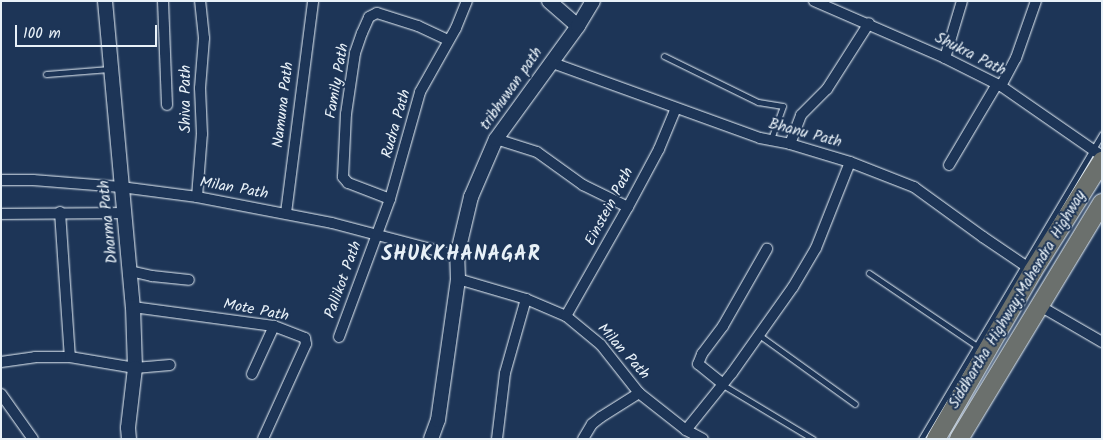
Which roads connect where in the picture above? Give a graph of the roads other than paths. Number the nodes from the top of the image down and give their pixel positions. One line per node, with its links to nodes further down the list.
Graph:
1 (105, 1): 18 (street, Dharma Path)
2 (163, 1): 21 (street)
3 (200, 1): 33 (street, Shiva Path)
4 (313, 1): 39 (street, Namuna Path)
5 (467, 1): 14 (street, Rudra Path)
6 (549, 1): 13 (street)
7 (593, 1): 13 (street, tribhuwan path)
8 (814, 1): 11 (street, Shukra Path)
9 (962, 1): 16 (street)
10 (1036, 1): 20 (street)
11 (835, 5): 12 (street, Shukra Path)
12 (869, 24): 16 (street, Shukra Path); 26 (street)
13 (578, 26): 17 (street, tribhuwan path)
14 (448, 40): 34 (street, Rudra Path); 34 (street, Family Path)
15 (664, 56): 25 (lane)
16 (945, 58): 20 (street, Shukra Path)
17 (550, 62): 22 (street, Bhanu Path); 24 (street, tribhuwan path)
18 (111, 69): 19 (lane); 32 (street, Dharma Path)
19 (46, 74)
20 (999, 85): 27 (street, Shukra Path); 30 (street)
21 (167, 104)
22 (676, 108): 25 (street, Bhanu Path); 35 (street, Einstein Path)
23 (1102, 134): 27 (lane)
24 (496, 139): 35 (street); 43 (street, tribhuwan path)
25 (770, 141): 26 (street, Bhanu Path)
26 (790, 144): 29 (street, Bhanu Path)
27 (1097, 155): 28 (street, Shukra Path); 44 (highway, Siddhartha Highway;Mahendra Highway)
28 (1102, 156)
29 (850, 162): 44 (street, Bhanu Path); 54 (street)
30 (949, 165)
31 (1, 180): 32 (street, Milan Path)
32 (121, 187): 33 (street, Milan Path); 38 (street, Dharma Path)
33 (197, 197): 39 (street, Milan Path)
34 (390, 200): 41 (street, Rudra Path)
35 (628, 207): 52 (street, Einstein Path)
36 (1100, 209): 51 (highway, Siddhartha Highway;Mahendra Highway)
37 (60, 212): 38 (street); 40 (street); 58 (street)
38 (123, 213): 45 (street, Dharma Path)
39 (286, 213): 41 (street, Milan Path)
40 (1, 214)
41 (377, 233): 43 (street, Milan Path); 55 (street, Pallikot Path)
42 (767, 249): 63 (street)
43 (457, 256): 47 (street, tribhuwan path)
44 (1028, 268): 57 (highway, Siddhartha Highway;Mahendra Highway)
45 (130, 271): 48 (street); 50 (street, Dharma Path)
46 (868, 273): 57 (lane)
47 (458, 279): 49 (street, Milan Path); 71 (street, tribhuwan path)
48 (190, 280)
49 (526, 299): 52 (street, Milan Path); 72 (street)
50 (133, 307): 53 (street, Mote Path); 61 (street, Dharma Path)
51 (1045, 309): 56 (street); 78 (highway, Siddhartha Highway;Mahendra Highway)
52 (566, 316): 64 (street, Milan Path)
53 (274, 326): 62 (street); 70 (street, Mote Path)
54 (760, 335): 63 (street); 66 (lane)
55 (339, 337)
56 (1102, 342)
57 (981, 349): 76 (lane); 77 (highway, Siddhartha Highway;Mahendra Highway)
58 (70, 357): 59 (street); 61 (street)
59 (1, 362)
60 (170, 365): 61 (street)
61 (135, 368): 69 (street, Dharma Path)
62 (252, 374)
63 (723, 384): 67 (street); 75 (lane)
64 (639, 393): 67 (street, Milan Path); 73 (street)
65 (1, 394): 68 (street)
66 (855, 404)
67 (686, 430): 74 (street, Milan Path)
68 (32, 439)
69 (129, 439)
70 (263, 439)
71 (431, 439)
72 (497, 439)
73 (583, 439)
74 (702, 439)
75 (812, 439)
76 (921, 439)
77 (936, 439)
78 (959, 439)

